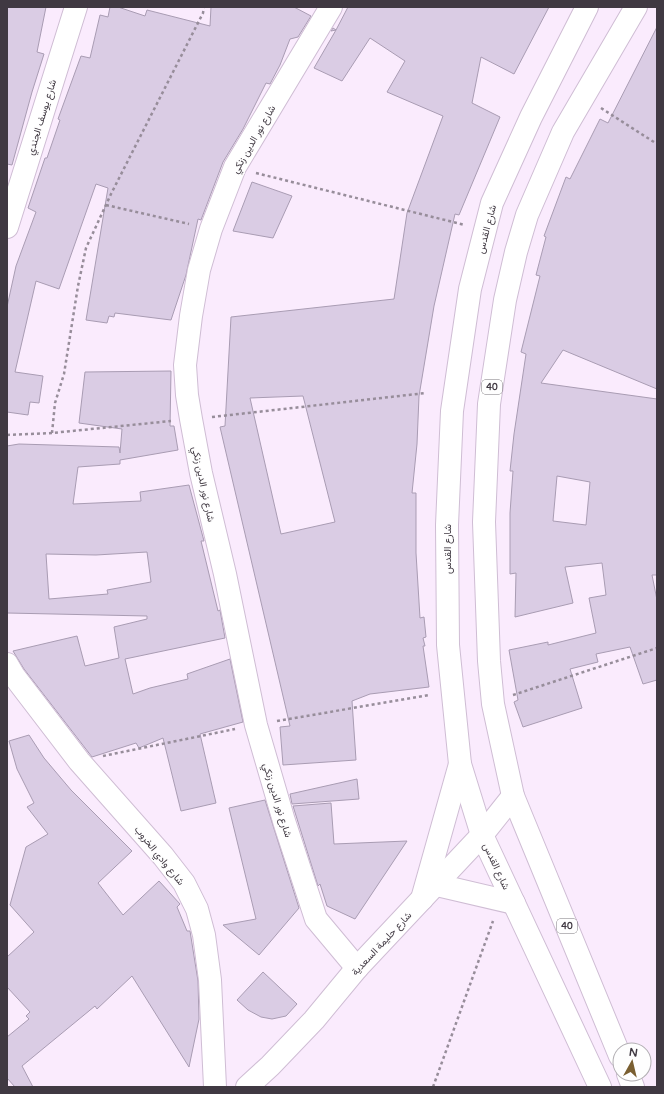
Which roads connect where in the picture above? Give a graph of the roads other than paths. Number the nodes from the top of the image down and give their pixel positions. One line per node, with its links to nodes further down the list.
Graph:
1 (76, 7): 5 (main road, شارع يوسف الجندي)
2 (331, 7): 12 (main road, شارع نور الدين زنكي)
3 (587, 7): 7 (main road, شارع القدس)
4 (636, 7): 8 (main road, 40)
5 (7, 228)
6 (7, 664): 14 (main road, شارع وادي الخروب)
7 (460, 764): 9 (main road, شارع القدس); 10 (main road)
8 (513, 796): 9 (main road, شارع حليمة السعدية); 13 (main road, 40)
9 (482, 835): 10 (main road, شارع حليمة السعدية); 11 (main road, شارع القدس)
10 (429, 892): 11 (main road); 12 (main road, شارع حليمة السعدية)
11 (508, 901): 16 (main road, شارع القدس)
12 (357, 968): 15 (main road, شارع حليمة السعدية)
13 (614, 1042)
14 (215, 1087)
15 (247, 1087)
16 (600, 1087)

